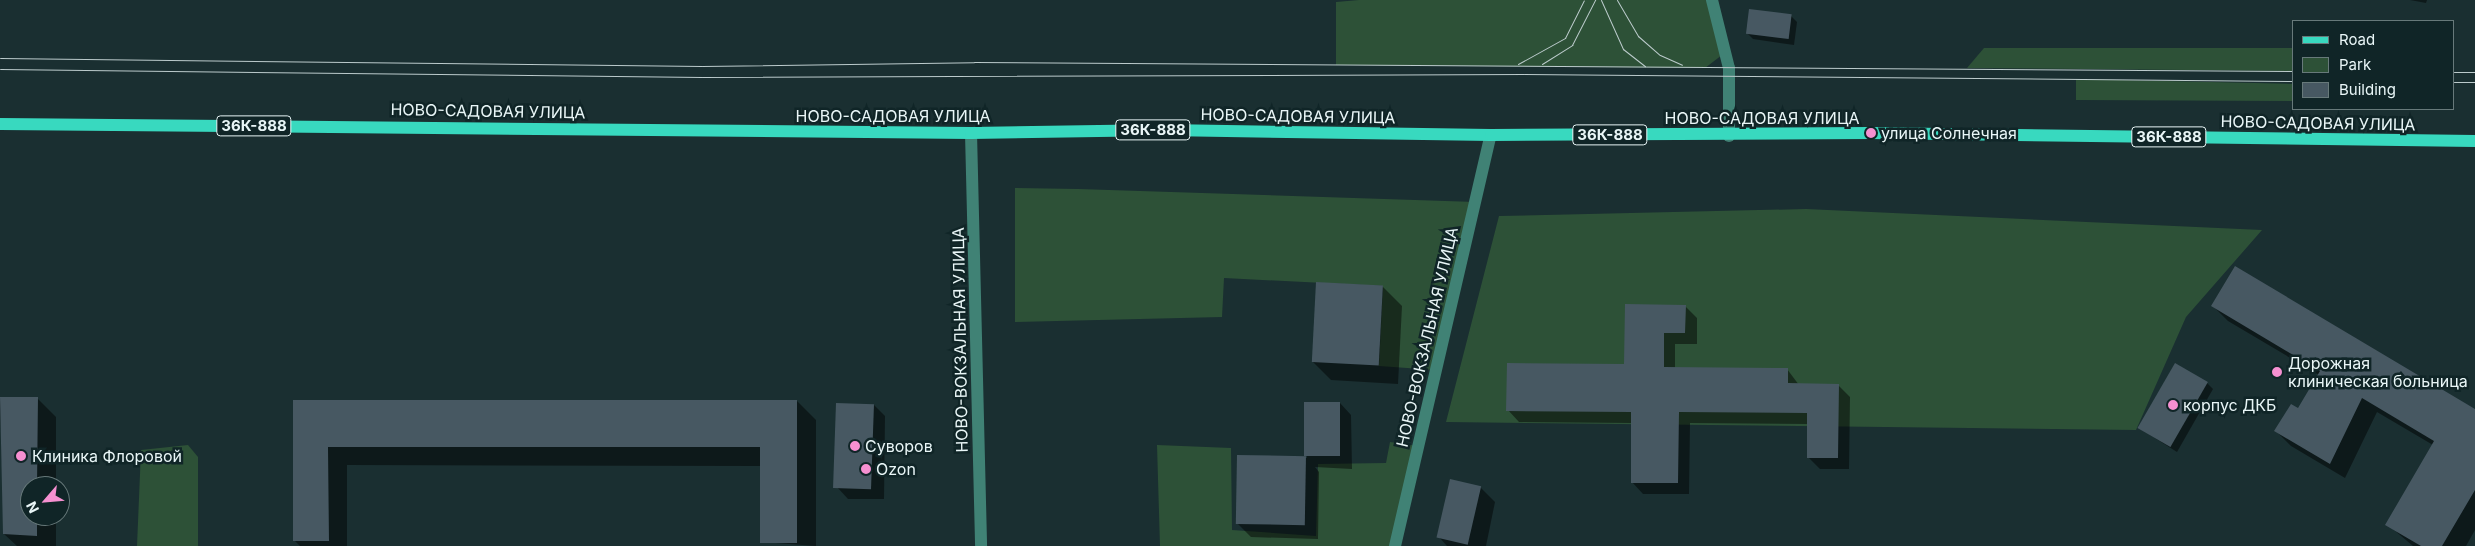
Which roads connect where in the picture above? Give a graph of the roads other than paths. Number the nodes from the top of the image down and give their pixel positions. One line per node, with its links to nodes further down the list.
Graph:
1 (1712, 0): 5 (street)
2 (0, 124): 3 (main road, НОВО-САДОВАЯ УЛИЦА / 36К-888)
3 (971, 133): 4 (main road, НОВО-САДОВАЯ УЛИЦА / 36К-888); 7 (street, НОВО-ВОКЗАЛЬНАЯ УЛИЦА)
4 (1491, 136): 5 (main road, НОВО-САДОВАЯ УЛИЦА / 36К-888); 8 (street, НОВО-ВОКЗАЛЬНАЯ УЛИЦА)
5 (1729, 136): 6 (main road, НОВО-САДОВАЯ УЛИЦА / 36К-888)
6 (2475, 141)
7 (981, 546)
8 (1395, 546)

